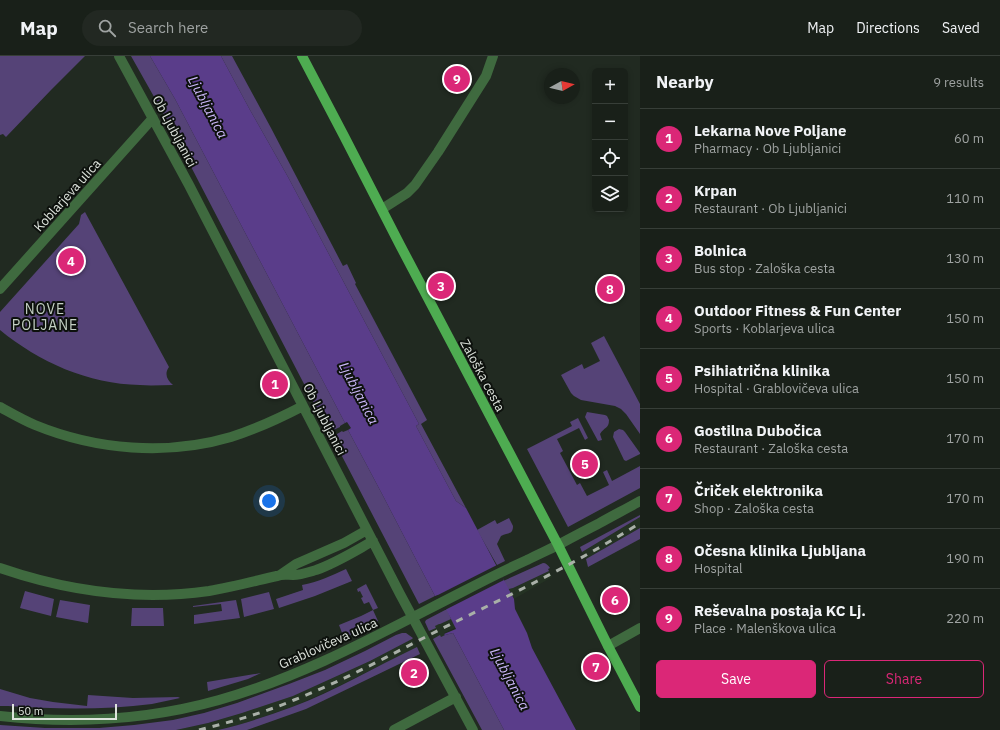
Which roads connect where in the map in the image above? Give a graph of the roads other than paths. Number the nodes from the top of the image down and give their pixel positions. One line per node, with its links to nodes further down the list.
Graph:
1 (119, 56): 4 (street, Ob Ljubljanici)
2 (302, 56): 5 (main road, Zaloška cesta)
3 (494, 56): 5 (street)
4 (153, 118): 6 (street, Koblarjeva ulica); 7 (street, Ob Ljubljanici)
5 (382, 210): 12 (main road, Zaloška cesta)
6 (0, 289)
7 (303, 406): 8 (street); 10 (street, Ob Ljubljanici)
8 (0, 407)
9 (640, 501): 12 (street, Grablovičeva ulica)
10 (367, 530): 11 (street, Ob Ljubljanici); 14 (street)
11 (373, 541): 14 (street); 15 (street, Ob Ljubljanici)
12 (558, 545): 15 (street, Grablovičeva ulica); 17 (main road, Zaloška cesta)
13 (0, 568): 14 (street)
14 (280, 575)
15 (412, 618): 18 (street, Ob Ljubljanici); 20 (street, Grablovičeva ulica)
16 (640, 628): 17 (street)
17 (608, 646): 19 (main road, Zaloška cesta)
18 (456, 697): 21 (street); 22 (street, Ob Ljubljanici)
19 (640, 707)
20 (0, 716)
21 (394, 730)
22 (473, 730)

